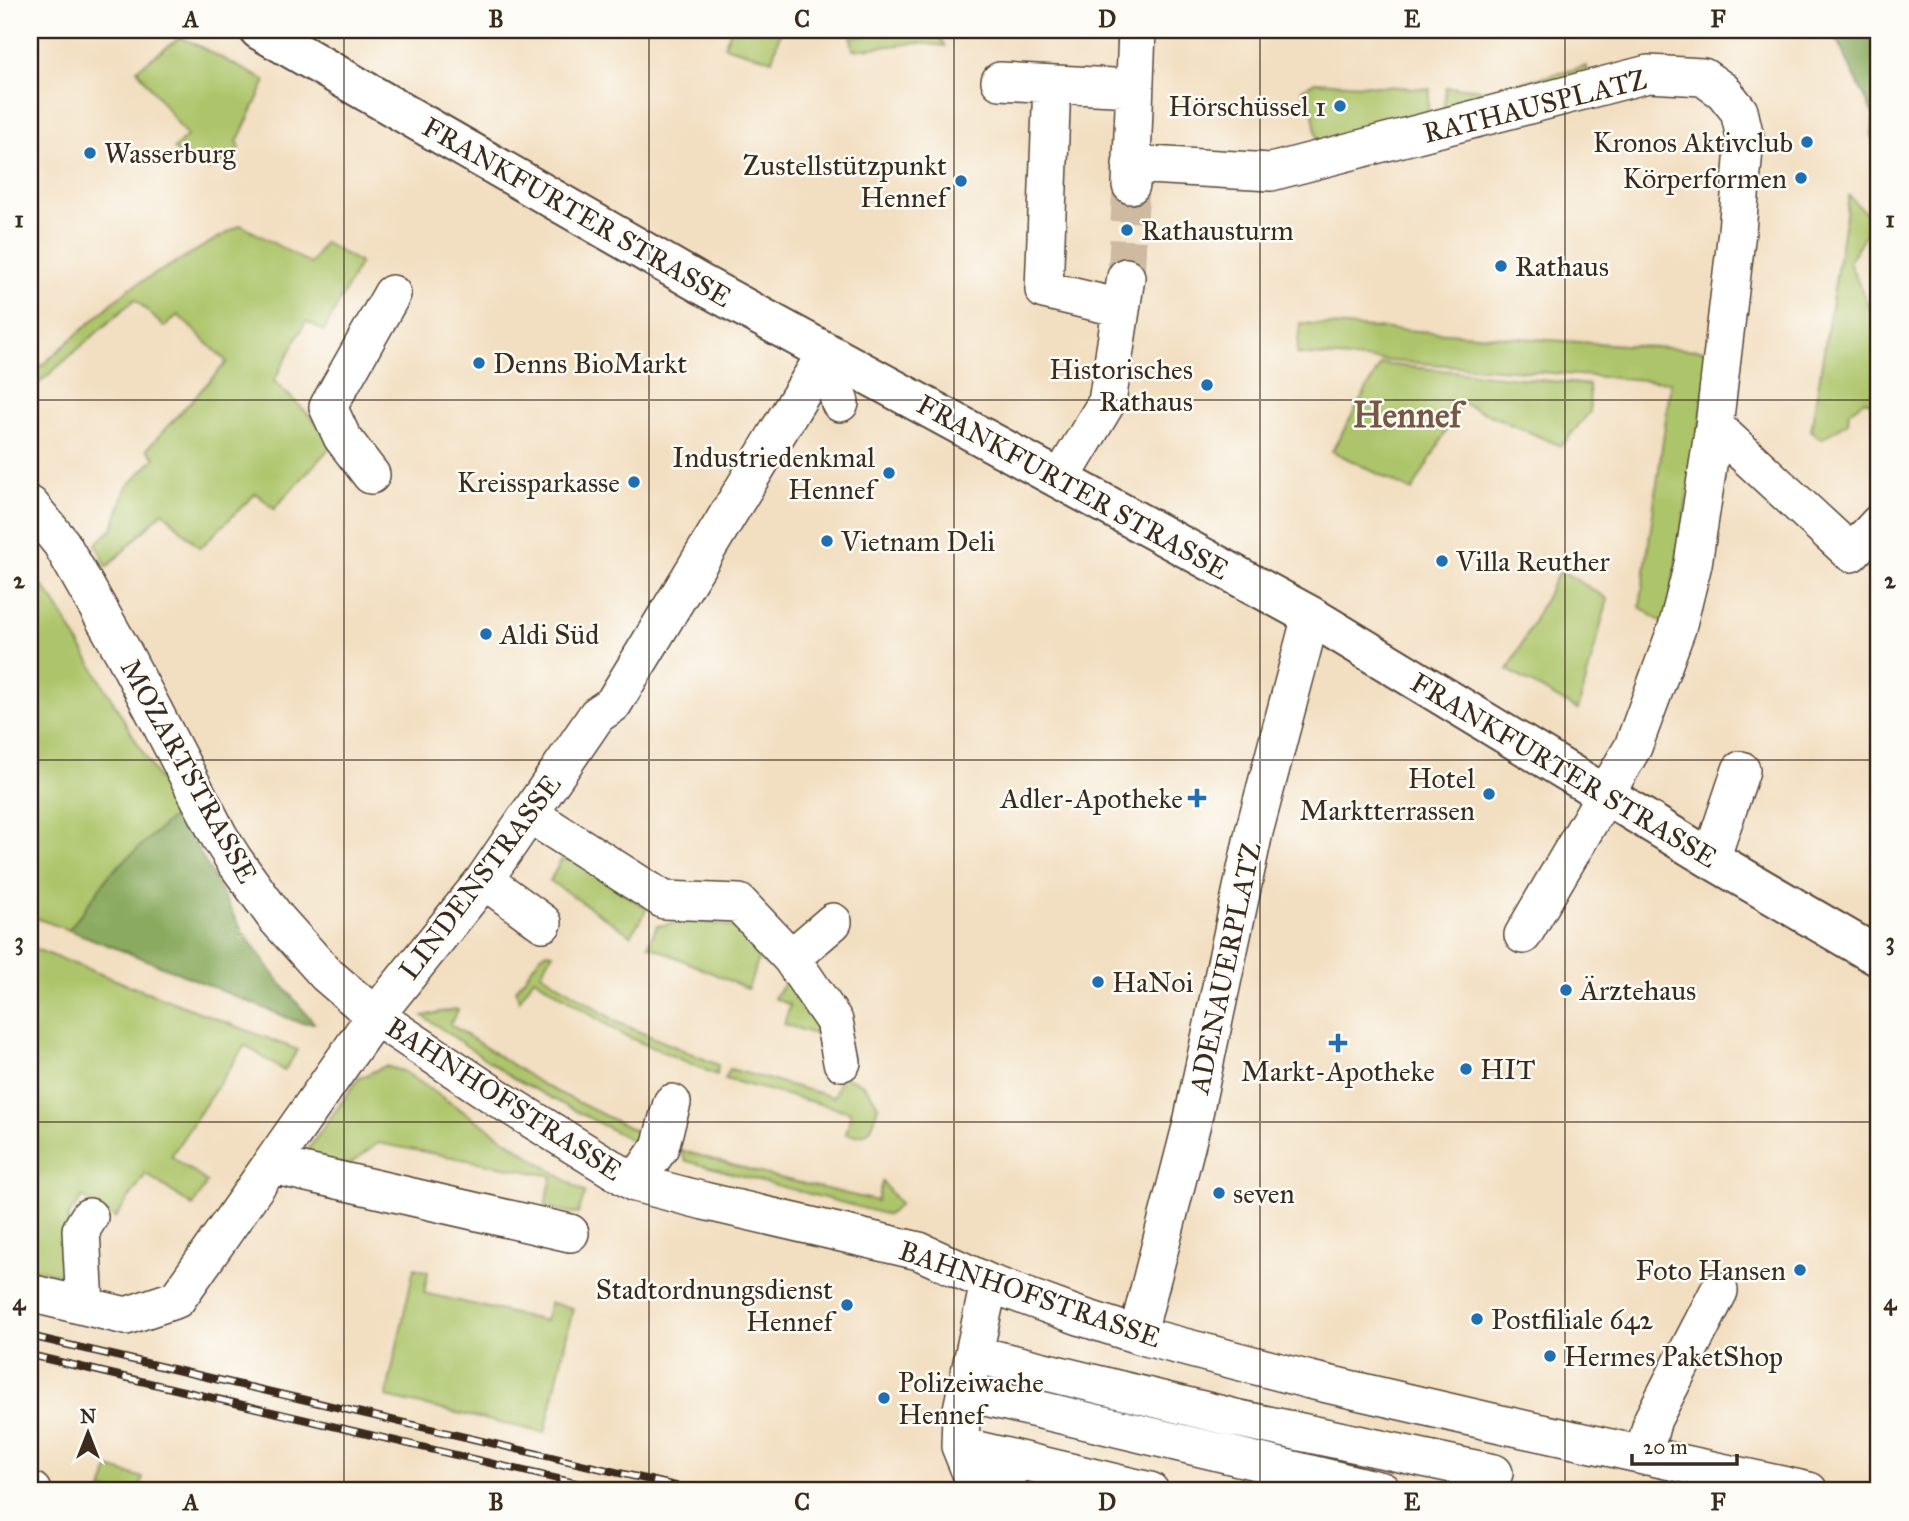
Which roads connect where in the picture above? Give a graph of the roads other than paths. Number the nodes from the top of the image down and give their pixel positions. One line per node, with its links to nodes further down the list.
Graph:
1 (259, 30): 7 (main road, FRANKFURTER STRASSE)
2 (1137, 30): 5 (street)
3 (1000, 81): 4 (street)
4 (1052, 83): 5 (street); 11 (street)
5 (1133, 88): 9 (street, RATHAUSPLATZ)
6 (392, 294): 10 (street)
7 (826, 353): 8 (street); 11 (main road, FRANKFURTER STRASSE); 17 (street, LINDENSTRASSE)
8 (839, 403)
9 (1714, 426): 13 (street); 16 (street, RATHAUSPLATZ)
10 (371, 475)
11 (1060, 480): 14 (main road, FRANKFURTER STRASSE)
12 (30, 505): 25 (street, MOZARTSTRASSE)
13 (1879, 523)
14 (1311, 616): 16 (main road, FRANKFURTER STRASSE); 36 (street, ADENAUERPLATZ)
15 (1741, 770): 18 (street)
16 (1605, 794): 18 (main road, FRANKFURTER STRASSE); 22 (street)
17 (529, 814): 19 (street, LINDENSTRASSE); 24 (street)
18 (1711, 859): 23 (main road, FRANKFURTER STRASSE)
19 (484, 880): 21 (street); 25 (street, LINDENSTRASSE)
20 (832, 922): 24 (street)
21 (543, 923)
22 (1523, 934)
23 (1879, 957)
24 (791, 958): 26 (street)
25 (375, 1016): 28 (street, LINDENSTRASSE); 29 (street, BAHNHOFSTRASSE)
26 (842, 1062)
27 (672, 1103): 29 (street)
28 (272, 1165): 31 (street); 35 (street, LINDENSTRASSE)
29 (635, 1183): 32 (street, BAHNHOFSTRASSE)
30 (89, 1217): 35 (street)
31 (570, 1233)
32 (989, 1283): 37 (street); 39 (street, BAHNHOFSTRASSE)
33 (1719, 1292): 41 (street)
34 (30, 1293): 35 (street, LINDENSTRASSE)
35 (85, 1306)
36 (1141, 1321)
37 (974, 1354): 38 (street); 42 (street)
38 (965, 1392): 40 (street); 45 (street)
39 (1505, 1425): 41 (street, BAHNHOFSTRASSE); 42 (street)
40 (960, 1446): 43 (street); 44 (street)
41 (1643, 1455): 46 (street, BAHNHOFSTRASSE)
42 (1492, 1482)
43 (1009, 1491)
44 (1150, 1491)
45 (1382, 1491)
46 (1809, 1491)

